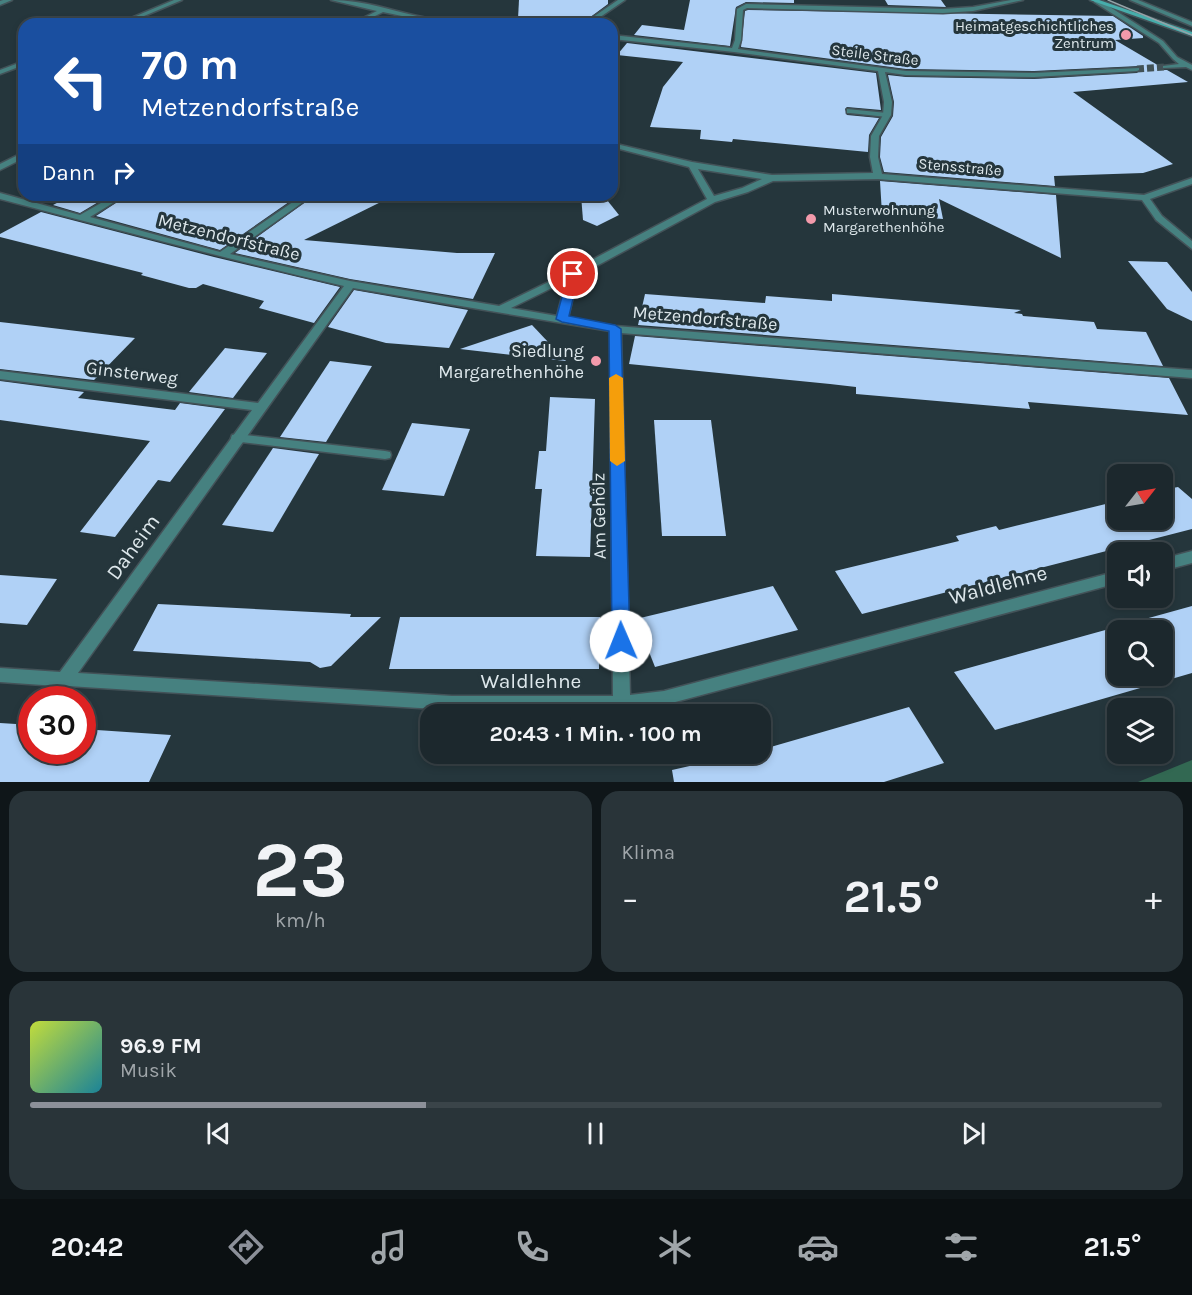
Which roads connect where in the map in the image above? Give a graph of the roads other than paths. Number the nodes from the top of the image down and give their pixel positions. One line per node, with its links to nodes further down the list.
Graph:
1 (9, 0): 8 (street)
2 (179, 0): 10 (street)
3 (334, 0): 9 (street)
4 (622, 0): 13 (street)
5 (1020, 0): 19 (street)
6 (1133, 0): 14 (street)
7 (1095, 1): 16 (street); 22 (street)
8 (0, 3)
9 (385, 9): 11 (street); 12 (street)
10 (135, 18)
11 (366, 18)
12 (422, 18)
13 (595, 18)
14 (1192, 24)
15 (1192, 29): 16 (street)
16 (1184, 31): 17 (street)
17 (1192, 34)
18 (618, 38): 19 (street, Steile Straße)
19 (734, 50): 24 (street, Steile Straße)
20 (18, 65): 25 (street)
21 (1165, 67): 22 (street)
22 (1189, 67)
23 (1137, 69): 24 (street, Steile Straße)
24 (881, 71): 27 (street)
25 (0, 72)
26 (850, 111): 27 (street)
27 (887, 115): 32 (street)
28 (618, 146): 30 (street, Stensstraße)
29 (18, 158): 31 (street)
30 (692, 165): 33 (street, Stensstraße); 37 (street)
31 (0, 167)
32 (878, 176): 33 (street, Stensstraße); 36 (street, Stensstraße)
33 (772, 177): 37 (street, Stensstraße)
34 (1192, 181): 36 (street, Stensstraße)
35 (0, 196): 38 (street, Metzendorfstraße)
36 (1145, 198): 43 (street)
37 (712, 200): 45 (street, Stensstraße)
38 (18, 201)
39 (18, 201): 42 (street, Metzendorfstraße)
40 (111, 201): 42 (street)
41 (300, 201): 44 (street)
42 (81, 218): 44 (street, Metzendorfstraße)
43 (1192, 246)
44 (222, 255): 46 (street, Metzendorfstraße)
45 (573, 274): 47 (street, Stensstraße); 48 (street)
46 (350, 284): 47 (street, Metzendorfstraße); 52 (street, Daheim)
47 (502, 308): 48 (street, Metzendorfstraße)
48 (562, 319): 49 (street, Metzendorfstraße)
49 (615, 329): 50 (street, Metzendorfstraße); 60 (street, Am Gehölz)
50 (1192, 374)
51 (0, 375): 52 (street, Ginsterweg)
52 (259, 407): 53 (street, Daheim)
53 (237, 438): 54 (street); 59 (street, Daheim)
54 (385, 455)
55 (1192, 557): 56 (street)
56 (1173, 562)
57 (1107, 580): 60 (street, Waldlehne)
58 (0, 675): 59 (street, Waldlehne)
59 (63, 681): 60 (street, Waldlehne)
60 (622, 704)

